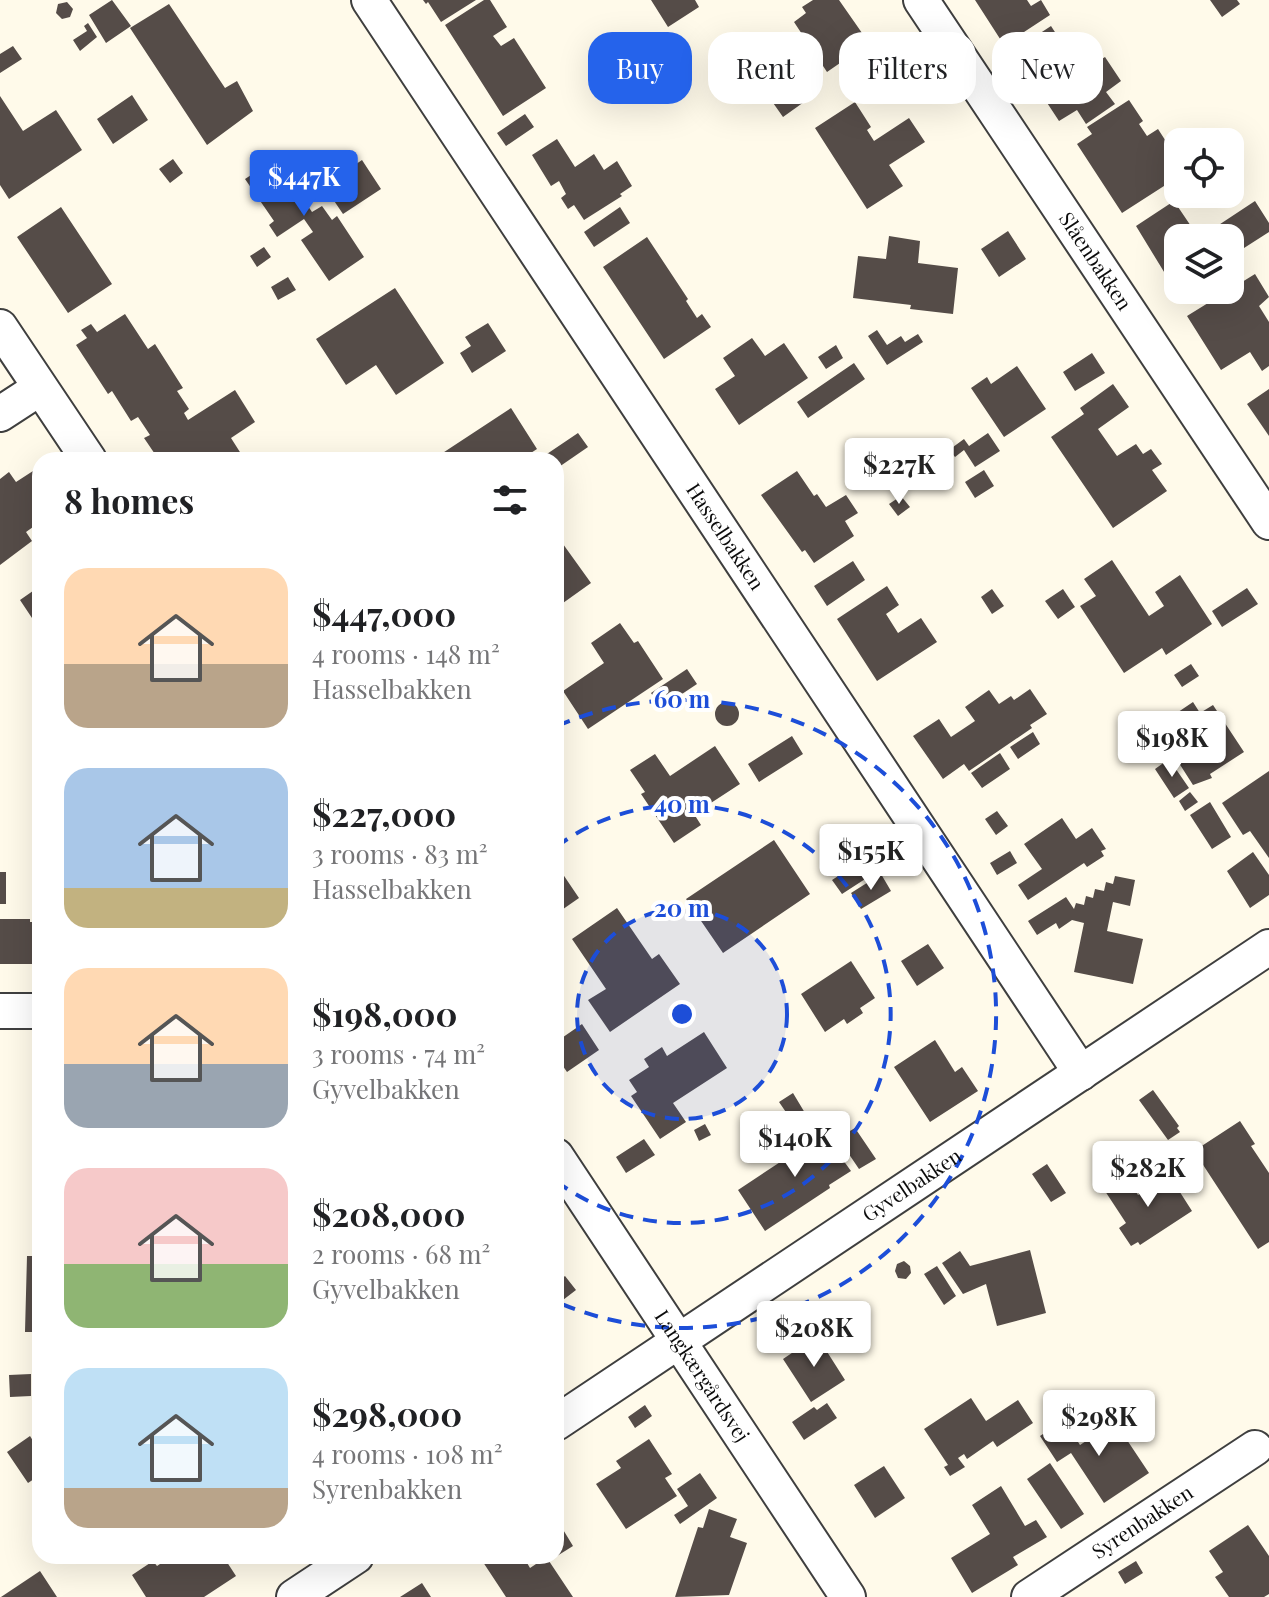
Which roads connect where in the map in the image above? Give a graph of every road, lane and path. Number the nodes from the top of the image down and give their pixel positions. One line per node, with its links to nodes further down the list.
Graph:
1 (369, 0): 11 (street, Hasselbakken)
2 (921, 0): 7 (street, Slåenbakken)
3 (0, 327): 4 (street)
4 (40, 388): 5 (street); 6 (street)
5 (0, 414)
6 (84, 452)
7 (1269, 522)
8 (1269, 947): 11 (street, Gyvelbakken)
9 (0, 1011): 10 (street)
10 (32, 1011)
11 (1081, 1073): 13 (street, Gyvelbakken)
12 (564, 1168): 13 (street, Langkærgårdsvej)
13 (679, 1342): 14 (street, Gyvelbakken); 18 (street, Langkærgårdsvej)
14 (564, 1418)
15 (1255, 1448): 19 (street, Syrenbakken)
16 (344, 1564): 17 (street)
17 (294, 1597)
18 (848, 1597)
19 (1029, 1597)

